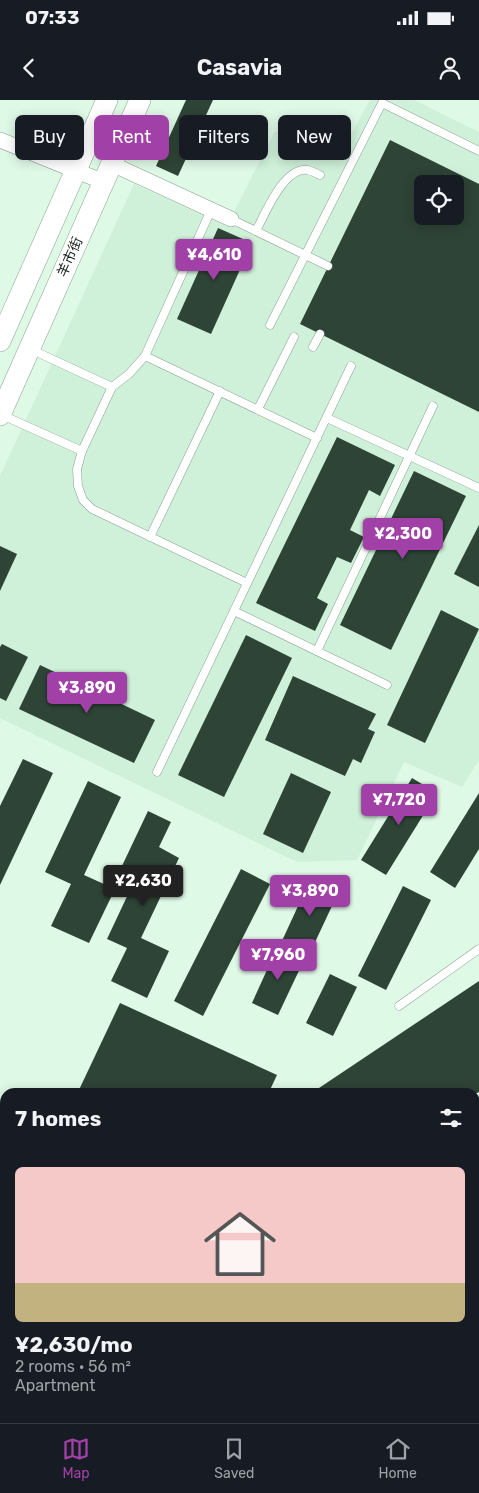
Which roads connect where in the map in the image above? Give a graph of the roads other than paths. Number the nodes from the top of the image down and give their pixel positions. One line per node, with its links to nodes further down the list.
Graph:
1 (107, 100): 5 (main road)
2 (140, 100): 6 (main road, 羊市街)
3 (0, 140): 5 (street)
4 (479, 151): 11 (lane)
5 (76, 170): 6 (street); 16 (main road)
6 (108, 173): 8 (street); 18 (main road, 羊市街)
7 (320, 175): 10 (lane)
8 (211, 210): 9 (street); 19 (lane)
9 (230, 219): 10 (lane)
10 (256, 231): 11 (lane)
11 (305, 255): 12 (lane); 13 (lane)
12 (328, 266)
13 (270, 325)
14 (320, 334): 17 (lane)
15 (294, 337): 24 (lane)
16 (0, 341)
17 (313, 347)
18 (29, 349): 21 (lane); 25 (main road, 羊市街)
19 (145, 356): 21 (lane); 22 (lane)
20 (351, 366): 26 (lane)
21 (112, 387): 28 (lane)
22 (220, 391): 24 (lane); 31 (lane)
23 (433, 406): 29 (lane)
24 (258, 409): 27 (lane)
25 (0, 414): 28 (lane)
26 (326, 418): 27 (lane); 29 (lane)
27 (317, 438): 32 (lane)
28 (82, 451): 31 (lane)
29 (410, 456): 30 (lane); 34 (lane)
30 (479, 488)
31 (150, 536): 32 (lane)
32 (247, 583): 33 (lane)
33 (234, 611): 34 (lane); 36 (lane)
34 (317, 651): 35 (lane)
35 (387, 685)
36 (157, 772)
37 (479, 949): 38 (lane)
38 (399, 1006)

